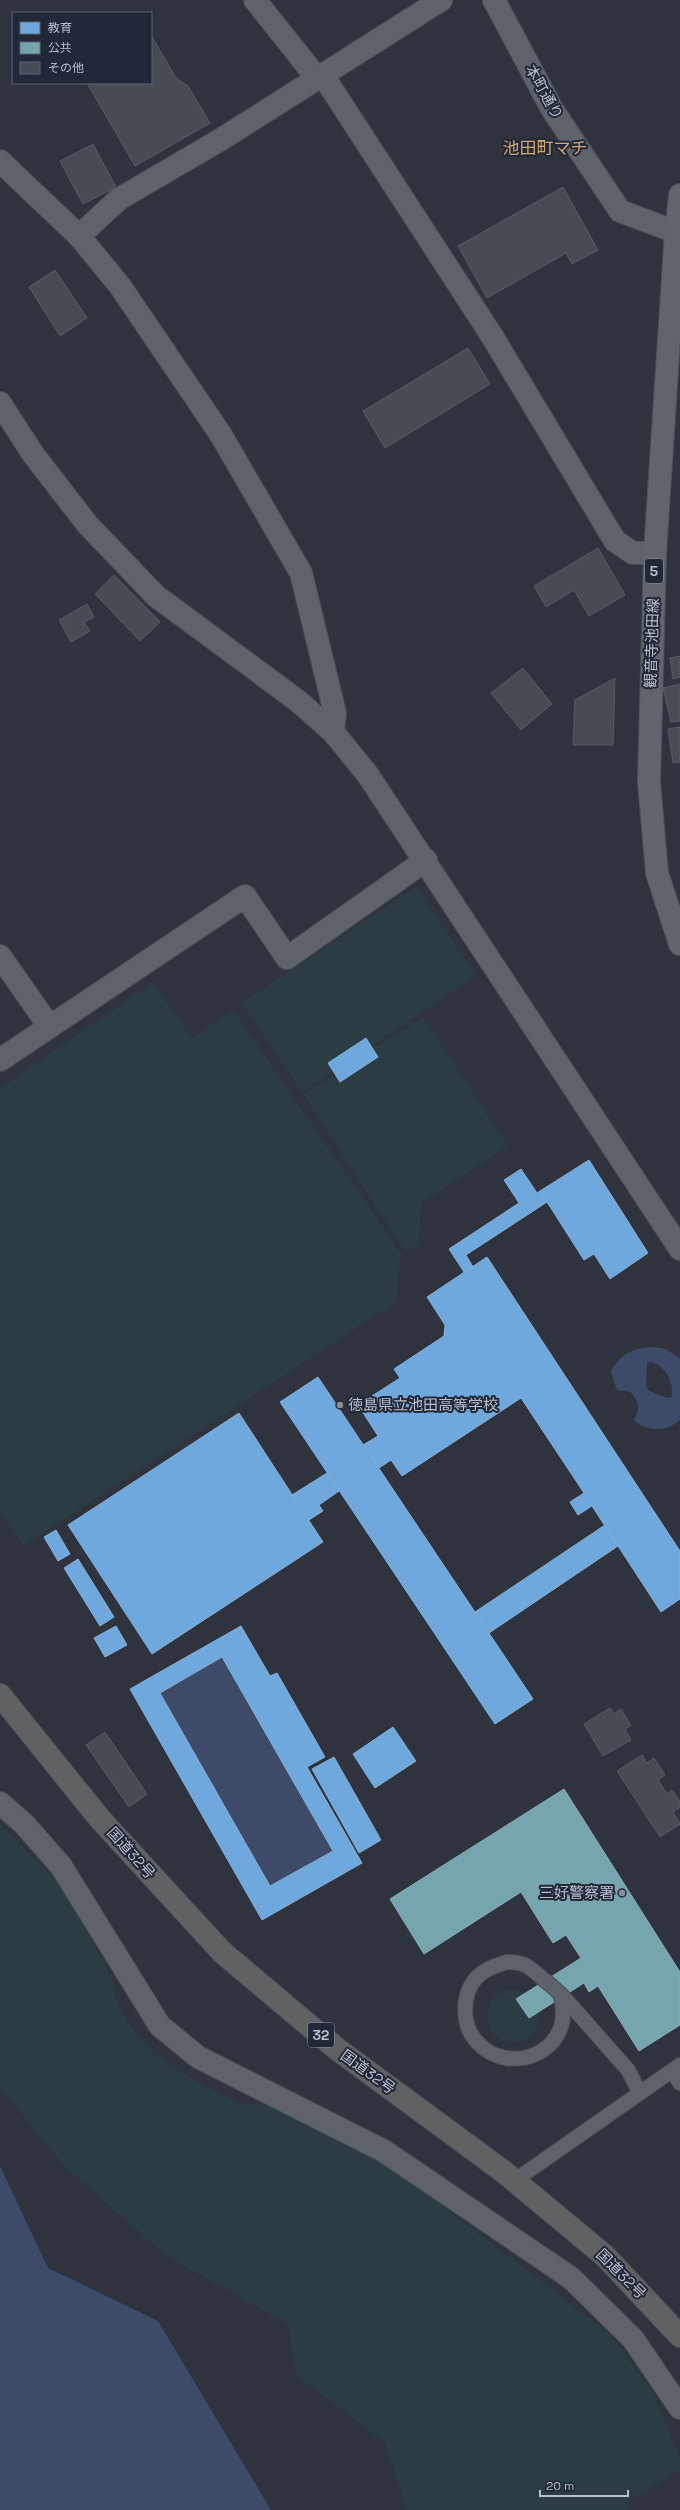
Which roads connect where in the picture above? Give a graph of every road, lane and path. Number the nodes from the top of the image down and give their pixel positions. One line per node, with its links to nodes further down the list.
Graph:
1 (255, 0): 4 (street)
2 (441, 0): 4 (street)
3 (494, 0): 7 (street, 本町通り)
4 (320, 76): 8 (street); 10 (street)
5 (0, 161): 8 (street)
6 (680, 195): 7 (main road, 観音寺池田線 / 5)
7 (676, 232): 10 (main road, 観音寺池田線 / 5)
8 (80, 236): 11 (street)
9 (0, 403): 11 (street)
10 (655, 553): 13 (main road, 観音寺池田線 / 5)
11 (333, 732): 12 (street)
12 (426, 860): 15 (street); 17 (street)
13 (680, 944)
14 (0, 956): 15 (street)
15 (49, 1026): 16 (street)
16 (0, 1060)
17 (680, 1249)
18 (0, 1695): 24 (highway, 国道32号 / 32)
19 (0, 1803): 26 (street)
20 (560, 1993): 20 (lane); 23 (lane)
21 (676, 2068): 22 (lane); 23 (lane)
22 (680, 2083)
23 (640, 2093): 24 (lane)
24 (514, 2181): 25 (highway, 国道32号 / 32)
25 (679, 2333)
26 (680, 2408)

